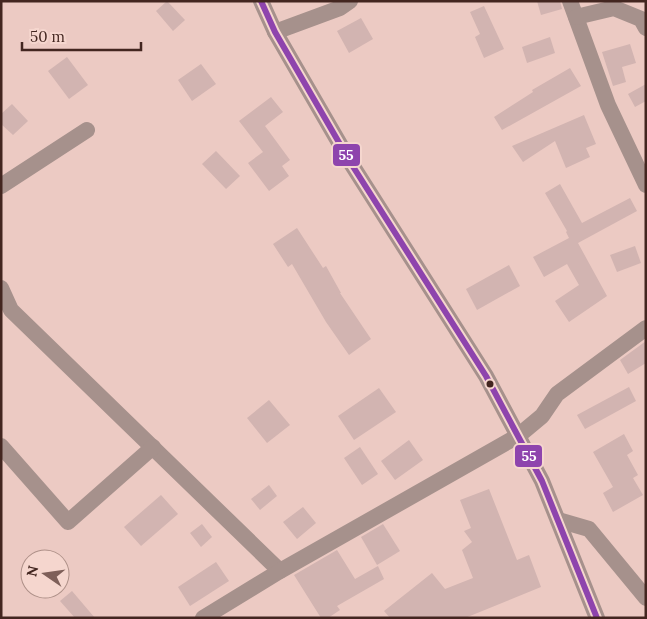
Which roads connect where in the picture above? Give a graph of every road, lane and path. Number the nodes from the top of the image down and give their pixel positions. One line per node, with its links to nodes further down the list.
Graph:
1 (261, 1): 6 (street)
2 (350, 1): 6 (street)
3 (570, 1): 4 (street)
4 (576, 17): 5 (street); 8 (street)
5 (646, 28)
6 (275, 32): 12 (street)
7 (87, 130): 9 (street)
8 (646, 185)
9 (1, 186)
10 (1, 288): 14 (street)
11 (646, 328): 12 (street)
12 (518, 436): 15 (street); 16 (street)
13 (1, 446): 14 (street)
14 (153, 447): 16 (street)
15 (558, 520): 17 (street); 19 (street)
16 (280, 571): 18 (street)
17 (646, 598)
18 (203, 618)
19 (597, 618)

